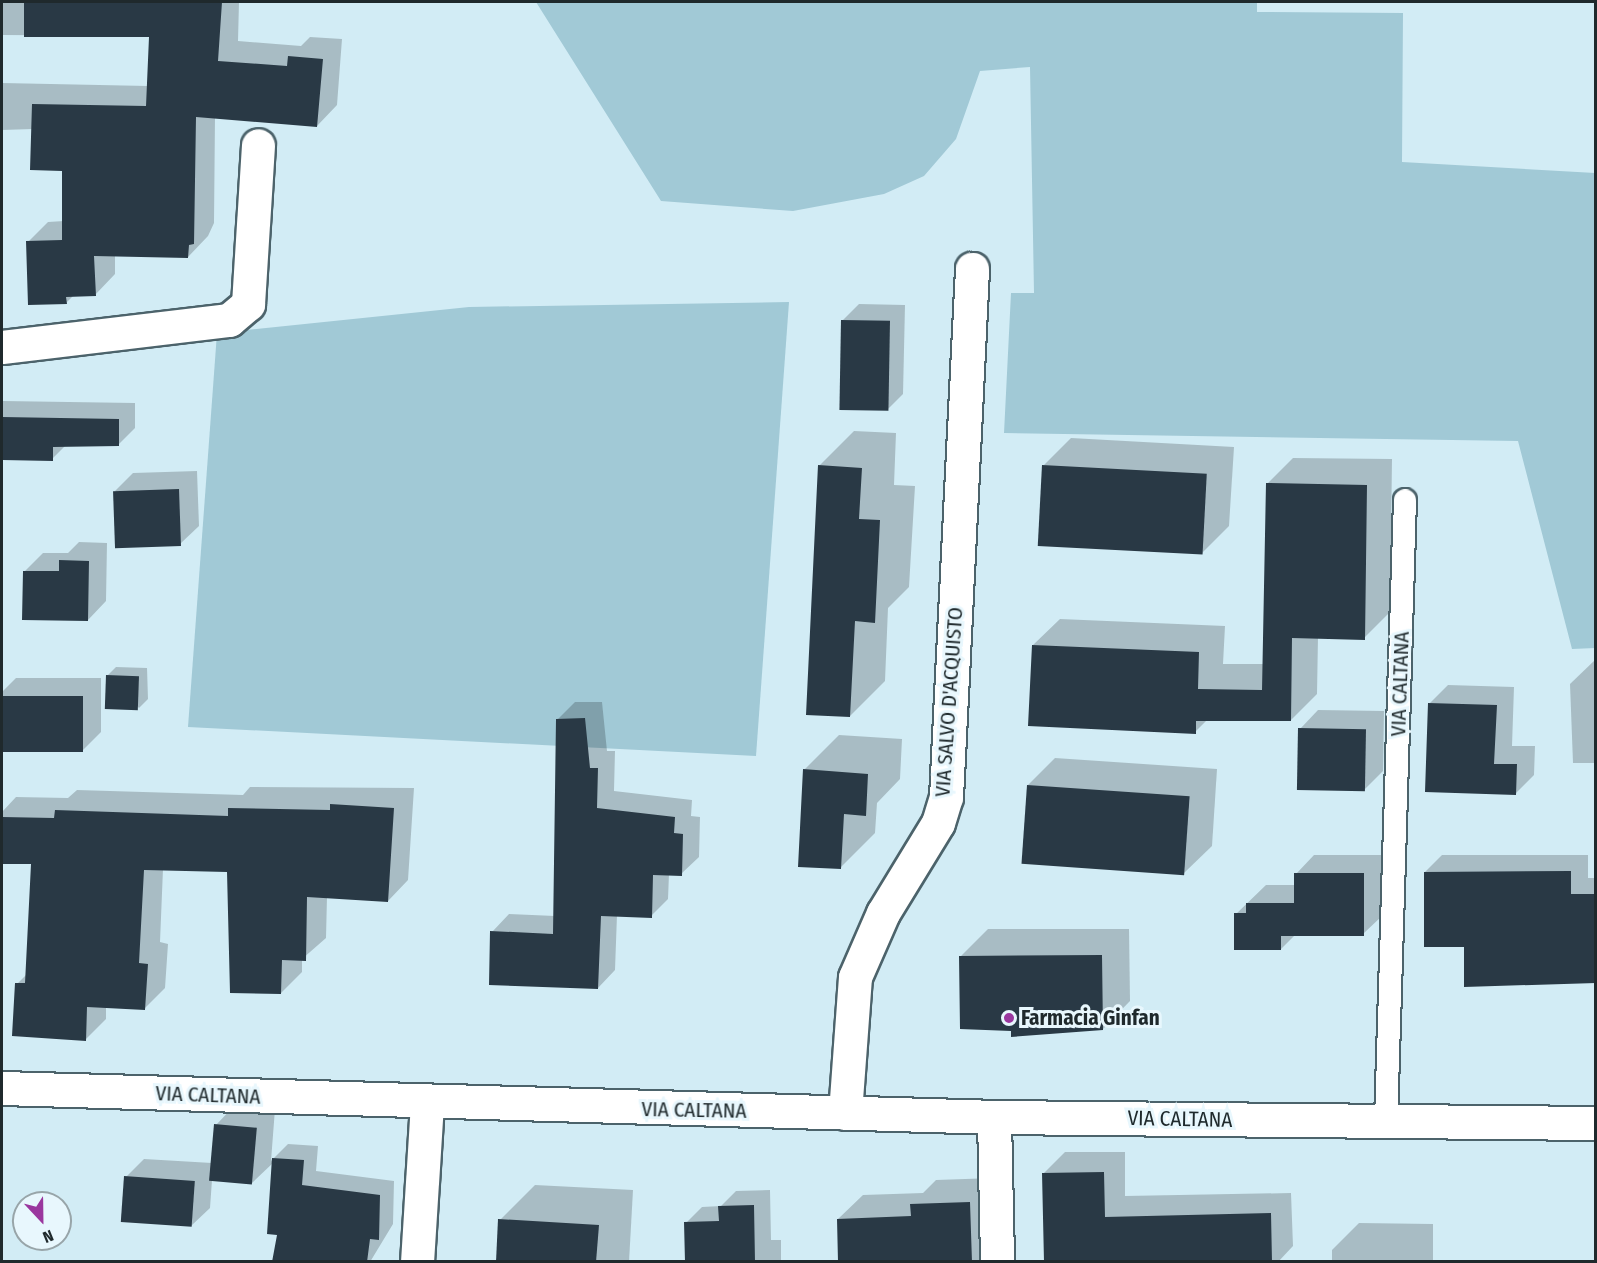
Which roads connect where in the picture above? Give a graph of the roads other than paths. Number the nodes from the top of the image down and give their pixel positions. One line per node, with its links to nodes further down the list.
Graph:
1 (258, 144): 3 (main road)
2 (972, 269): 7 (main road, VIA SALVO D'ACQUISTO)
3 (2, 347)
4 (1405, 500): 9 (lane, VIA CALTANA)
5 (2, 1088): 6 (main road, VIA CALTANA)
6 (427, 1104): 7 (main road, VIA CALTANA); 11 (main road)
7 (845, 1113): 8 (main road, VIA CALTANA)
8 (994, 1117): 9 (main road, VIA CALTANA); 12 (main road)
9 (1386, 1121): 10 (main road, VIA CALTANA)
10 (1596, 1123)
11 (417, 1262)
12 (997, 1262)

